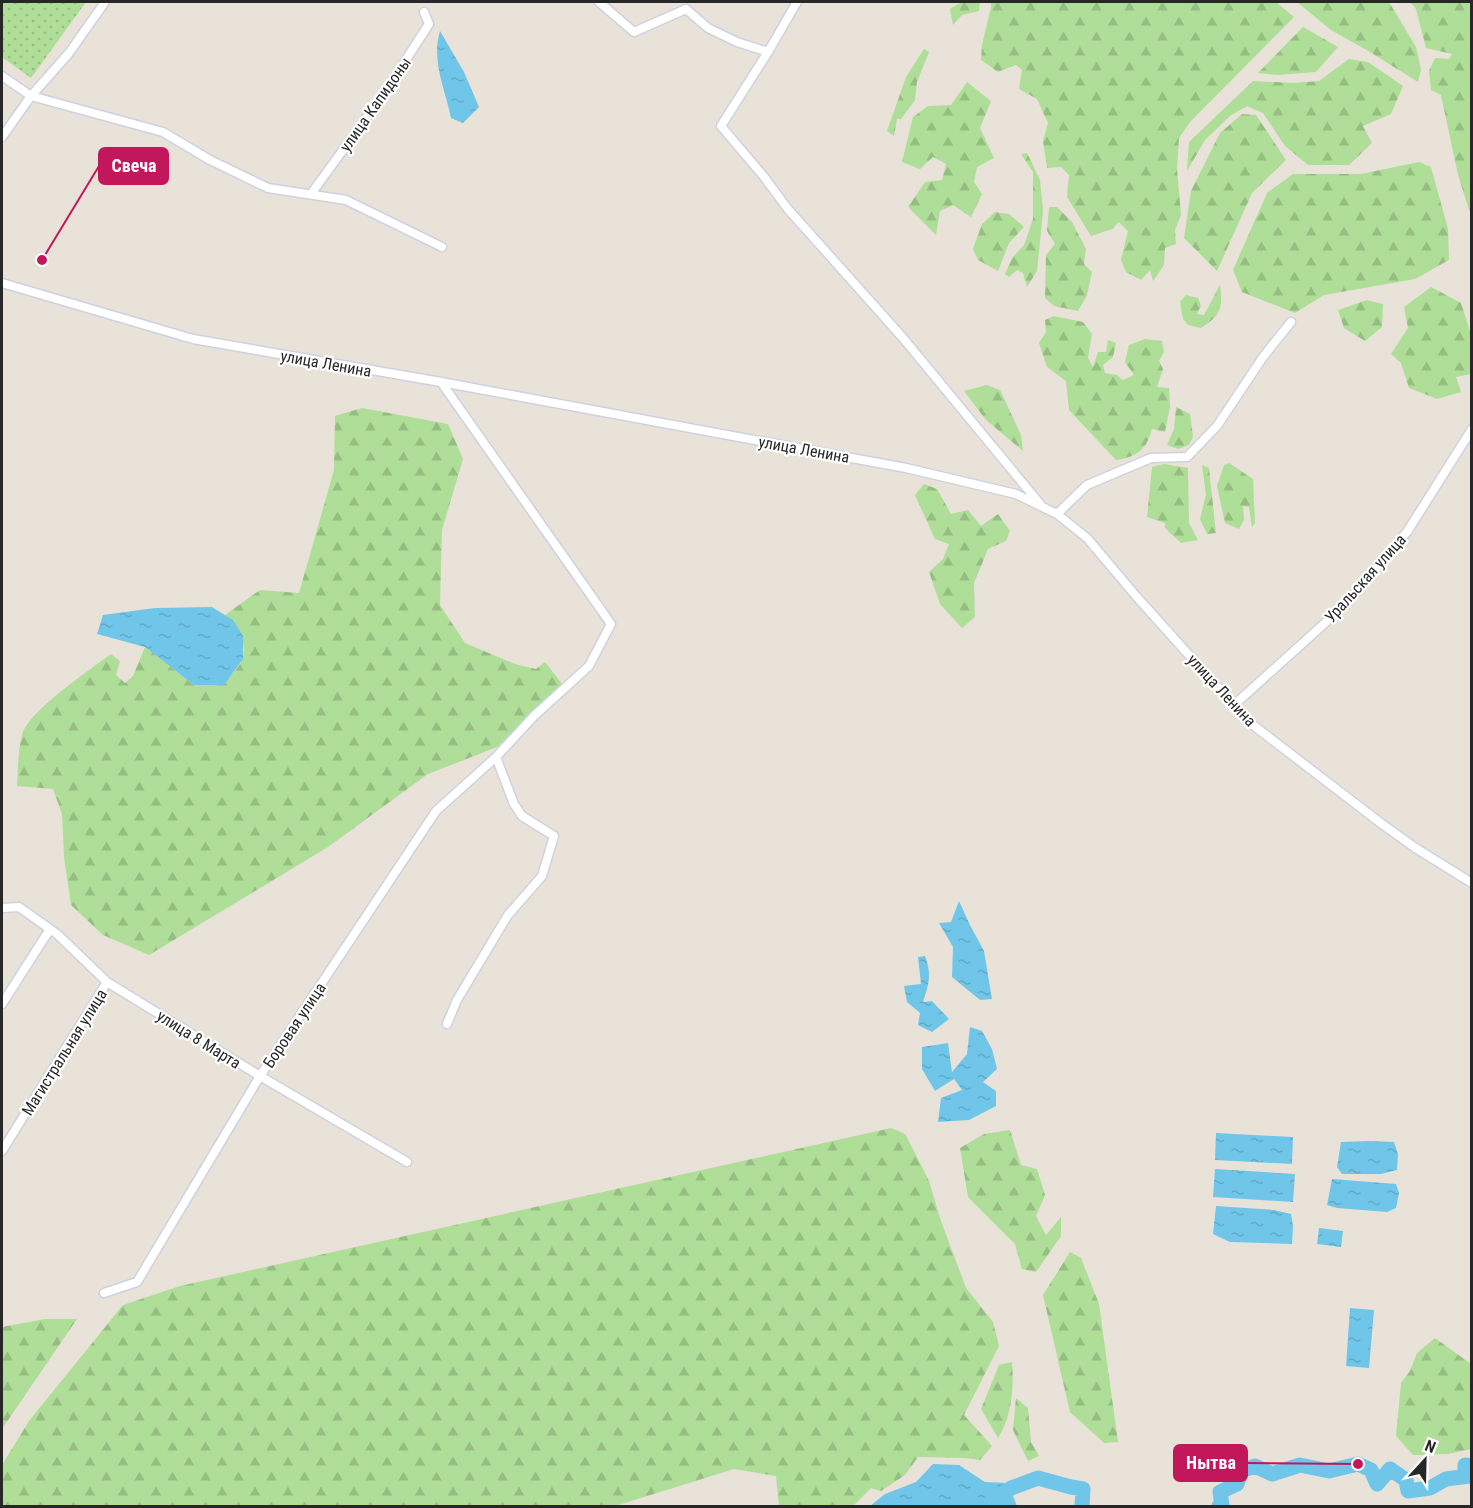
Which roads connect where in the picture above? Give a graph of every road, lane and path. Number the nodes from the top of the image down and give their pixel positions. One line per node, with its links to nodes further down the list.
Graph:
1 (105, 2): 7 (street)
2 (599, 2): 5 (street)
3 (797, 2): 5 (street)
4 (424, 12): 9 (street, улица Капидоны)
5 (768, 52): 15 (street)
6 (2, 76): 7 (street)
7 (32, 96): 8 (street); 9 (street)
8 (2, 137)
9 (311, 194): 10 (street)
10 (442, 247)
11 (2, 282): 13 (street, улица Ленина)
12 (1291, 322): 16 (street)
13 (441, 382): 15 (street, улица Ленина); 18 (street, Боровая улица)
14 (1472, 429): 17 (street, Уральская улица)
15 (1042, 507): 16 (street, улица Ленина)
16 (1057, 514): 17 (street, улица Ленина)
17 (1234, 705): 19 (street, улица Ленина)
18 (496, 758): 24 (street); 25 (street, Боровая улица)
19 (1472, 883)
20 (2, 908): 21 (street, улица 8 Марта)
21 (50, 929): 22 (street, улица 8 Марта); 23 (street)
22 (107, 982): 25 (street, улица 8 Марта); 26 (street, Магистральная улица)
23 (2, 1004)
24 (447, 1024)
25 (260, 1076): 27 (street, улица 8 Марта); 28 (street, Боровая улица)
26 (2, 1151)
27 (406, 1162)
28 (104, 1293)

